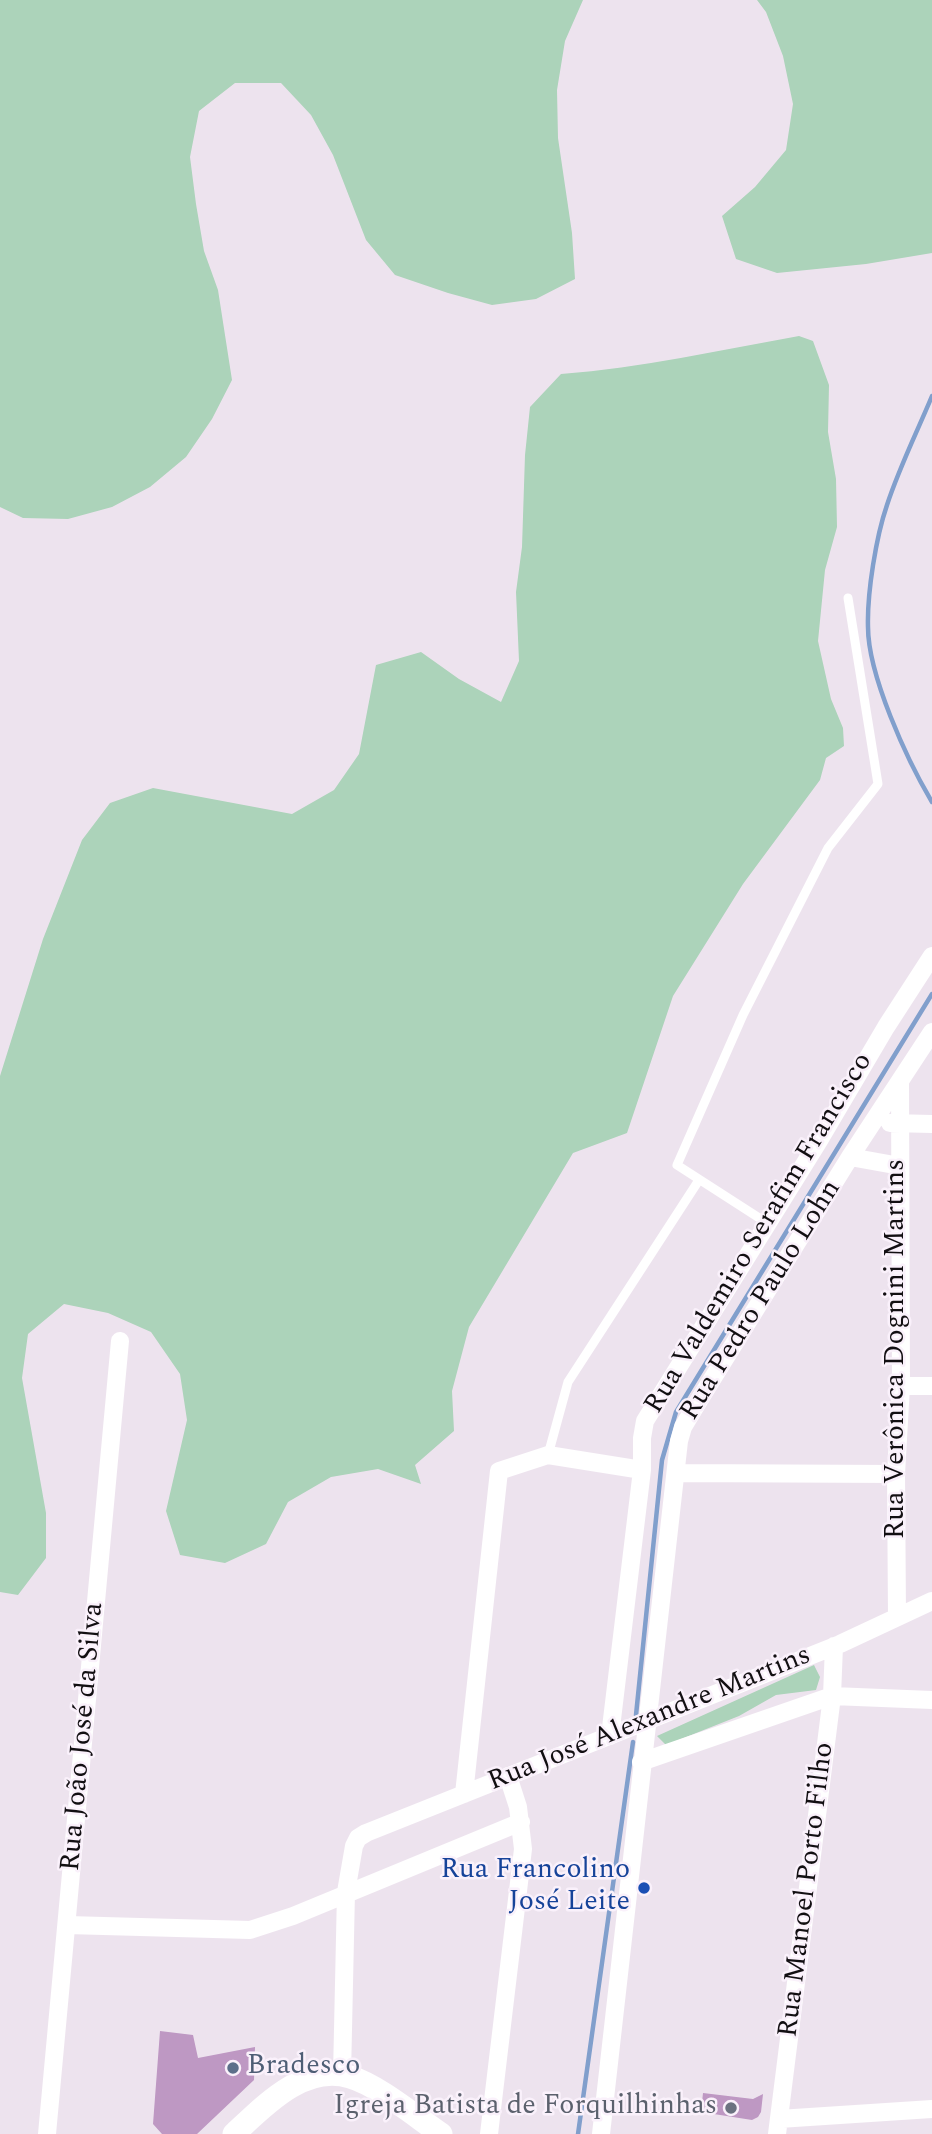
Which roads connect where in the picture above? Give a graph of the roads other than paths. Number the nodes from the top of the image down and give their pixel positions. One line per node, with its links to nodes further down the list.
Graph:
1 (848, 598): 10 (lane)
2 (932, 957): 11 (street, Rua Valdemiro Serafim Francisco)
3 (932, 1032): 4 (street, Rua Pedro Paulo Lohn)
4 (900, 1082): 5 (street, Rua Pedro Paulo Lohn); 6 (street, Rua Verônica Dognini Martins)
5 (873, 1123): 6 (street); 8 (street, Rua Pedro Paulo Lohn)
6 (900, 1124): 7 (street); 9 (street, Rua Verônica Dognini Martins)
7 (932, 1124)
8 (850, 1157): 9 (street); 17 (street, Rua Pedro Paulo Lohn)
9 (900, 1166): 13 (street, Rua Verônica Dognini Martins)
10 (699, 1180): 11 (lane); 15 (lane)
11 (767, 1223): 16 (street, Rua Valdemiro Serafim Francisco)
12 (120, 1341): 31 (street, Rua João José da Silva)
13 (901, 1386): 14 (street); 18 (street, Rua Verônica Dognini Martins)
14 (932, 1386)
15 (548, 1455): 16 (street); 28 (street)
16 (642, 1470): 25 (street, Rua Valdemiro Serafim Francisco)
17 (676, 1473): 18 (street); 24 (street, Rua Pedro Paulo Lohn)
18 (896, 1474): 20 (street, Rua Verônica Dognini Martins)
19 (932, 1601): 20 (street, Rua José Alexandre Martins)
20 (897, 1616): 21 (street, Rua José Alexandre Martins)
21 (834, 1646): 22 (street, Rua Manoel Porto Filho); 24 (street, Rua José Alexandre Martins)
22 (832, 1696): 23 (street); 26 (street, Rua José Alexandre Martins); 34 (street, Rua Manoel Porto Filho)
23 (932, 1700)
24 (646, 1721): 25 (street, Rua José Alexandre Martins); 26 (street)
25 (610, 1735): 27 (street, Rua José Alexandre Martins)
26 (641, 1762): 39 (street)
27 (508, 1776): 28 (street, Rua José Alexandre Martins); 29 (street)
28 (464, 1794): 30 (street, Rua José Alexandre Martins)
29 (521, 1822): 30 (street); 38 (street)
30 (346, 1892): 31 (street); 32 (street)
31 (67, 1925): 35 (street, Rua João José da Silva)
32 (342, 2075): 36 (main road); 37 (main road)
33 (932, 2109): 34 (street)
34 (778, 2127)
35 (47, 2134)
36 (234, 2134)
37 (441, 2134)
38 (489, 2134)
39 (601, 2134)

